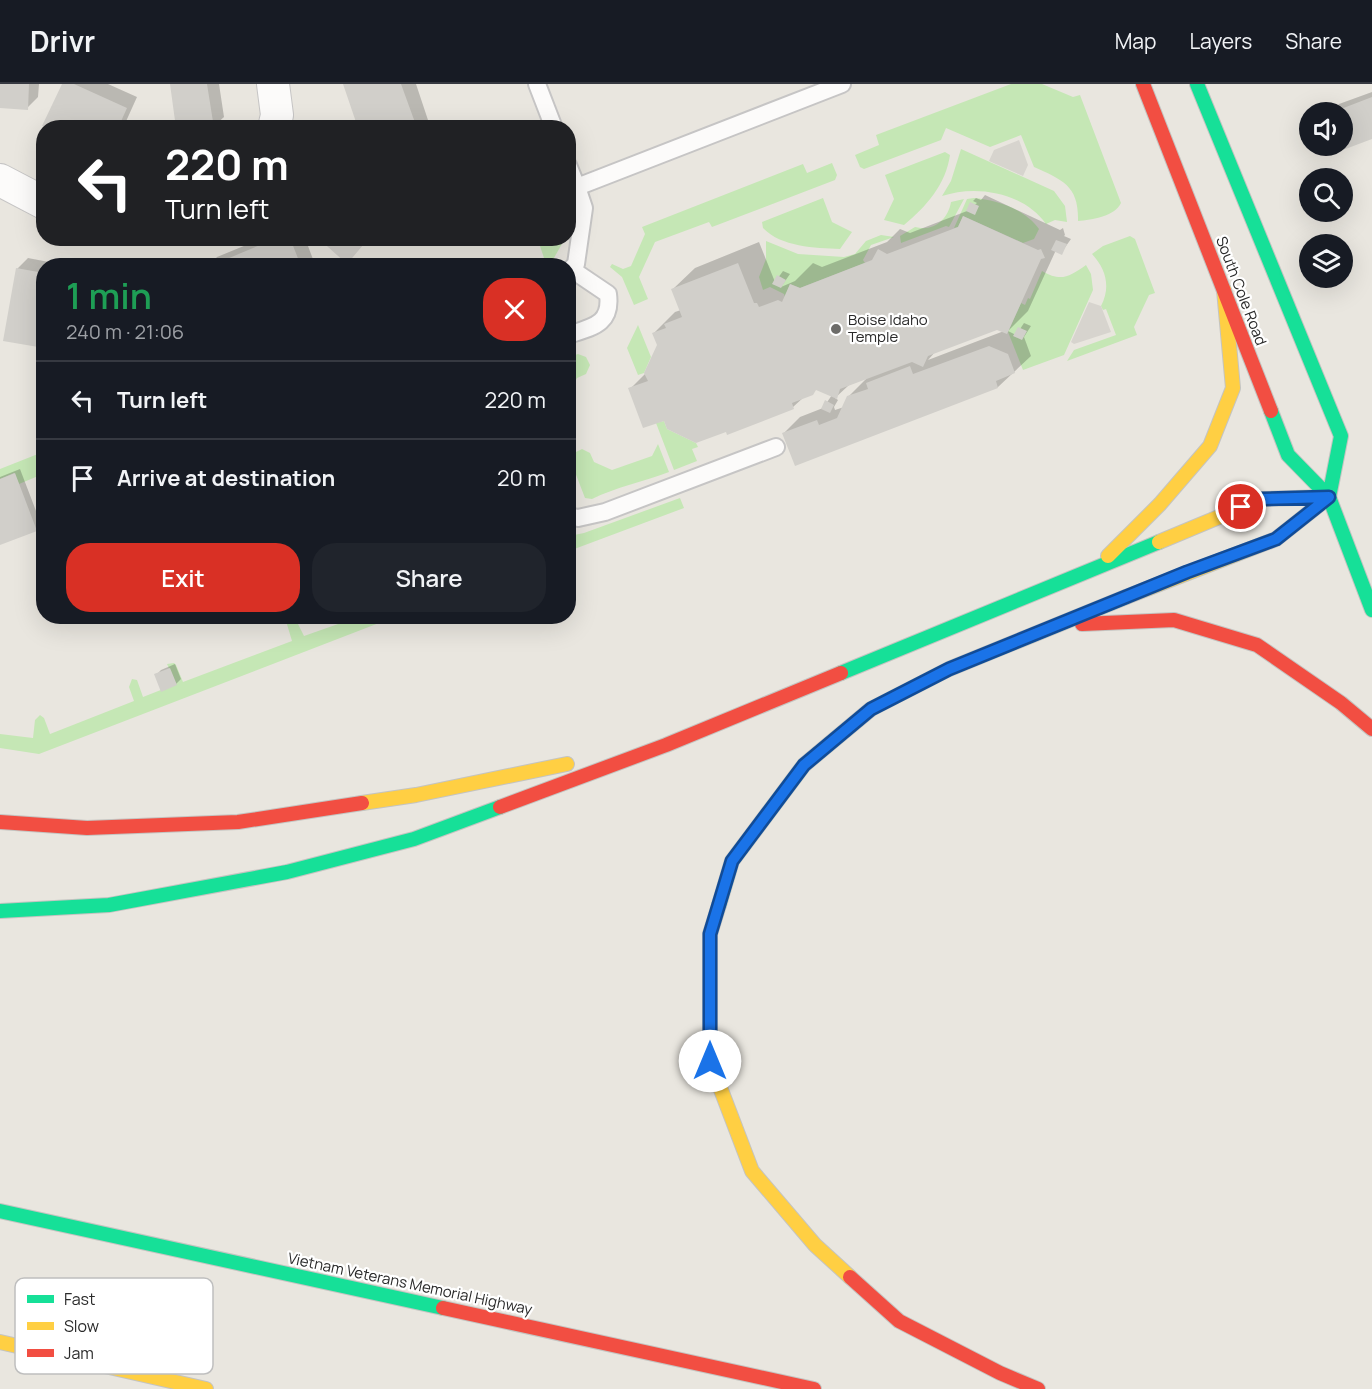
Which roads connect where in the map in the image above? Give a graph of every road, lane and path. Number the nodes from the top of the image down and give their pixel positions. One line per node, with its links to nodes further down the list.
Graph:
1 (273, 84): 6 (street)
2 (537, 84): 7 (lane)
3 (842, 84): 9 (lane)
4 (1143, 84): 13 (main road, South Cole Road)
5 (1197, 84): 16 (main road)
6 (276, 120)
7 (551, 120)
8 (0, 180): 10 (street)
9 (577, 187): 11 (lane)
10 (36, 199)
11 (576, 264)
12 (576, 274): 14 (lane)
13 (1224, 291): 16 (main road, South Cole Road); 18 (main road)
14 (576, 332)
15 (776, 447): 17 (lane)
16 (1329, 497): 18 (main road); 19 (main road, South Cole Road); 20 (main road)
17 (576, 518)
18 (1099, 566): 22 (main road)
19 (1372, 610)
20 (1062, 624): 21 (main road); 33 (main road)
21 (1372, 729)
22 (666, 745): 23 (main road); 24 (main road)
23 (0, 822)
24 (0, 911)
25 (0, 1197): 27 (main road)
26 (0, 1211): 27 (main road, Vietnam Veterans Memorial Highway)
27 (141, 1242): 32 (main road, Vietnam Veterans Memorial Highway)
28 (0, 1342): 29 (main road)
29 (15, 1345)
30 (140, 1374): 31 (main road)
31 (206, 1389)
32 (814, 1389)
33 (1038, 1389)

